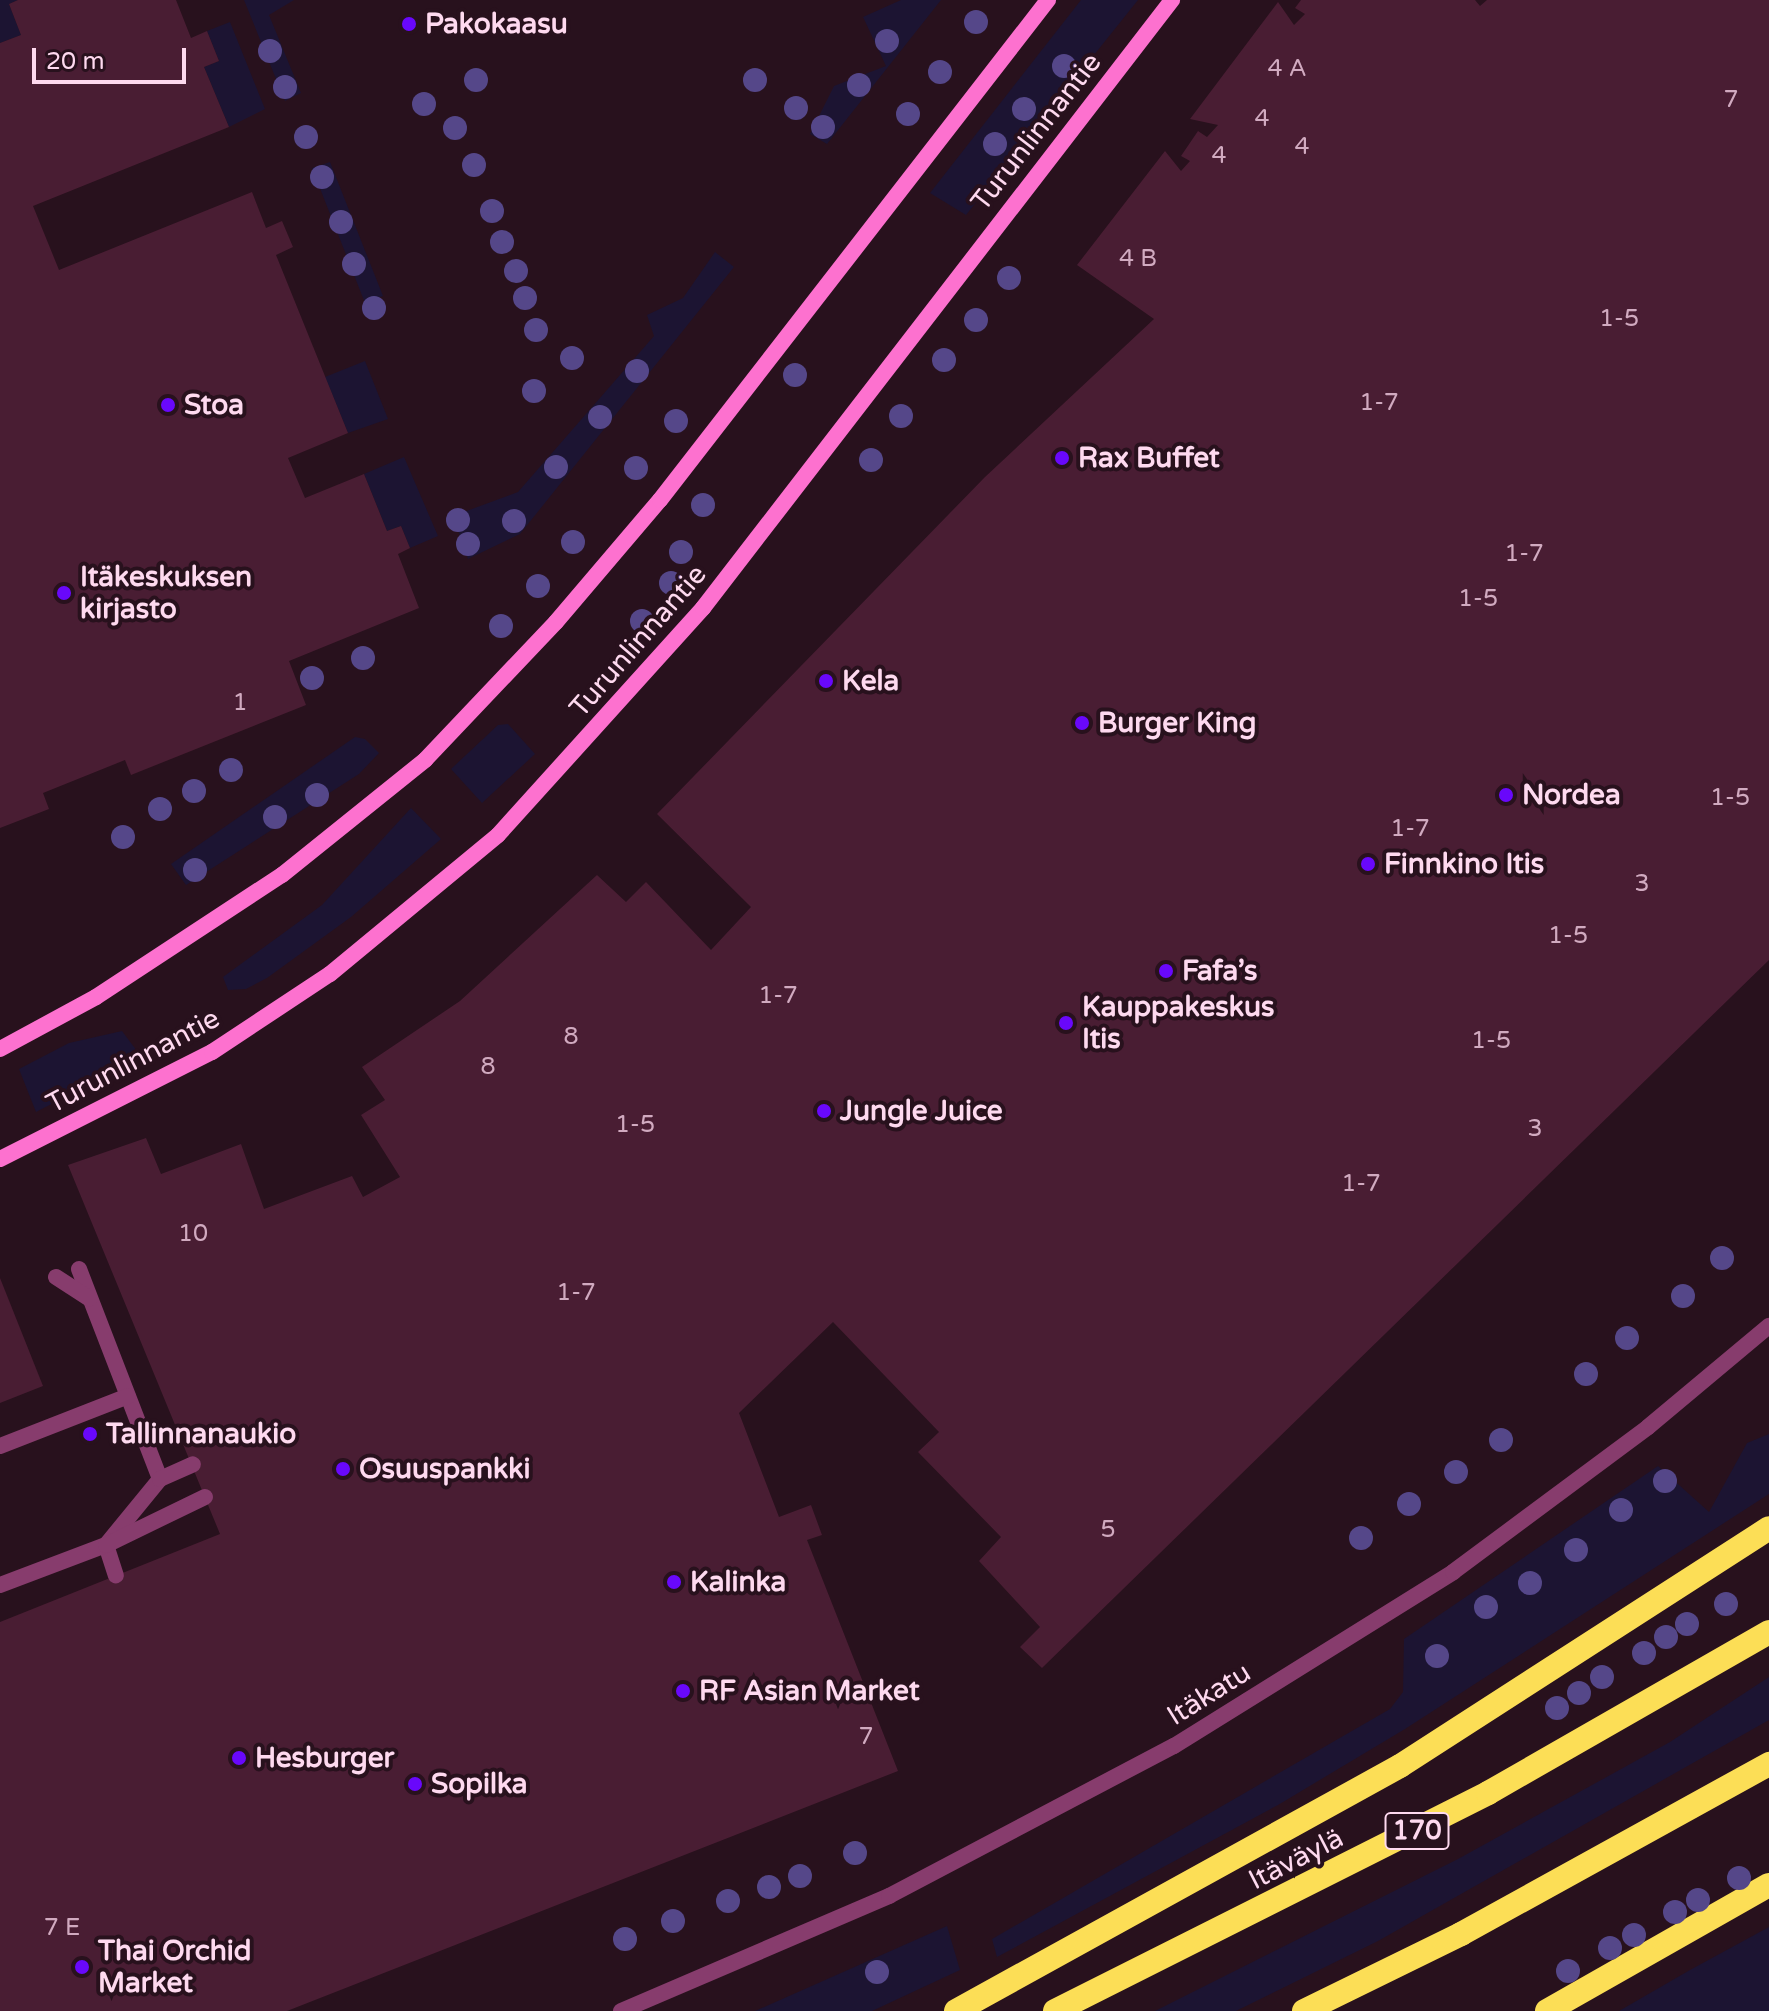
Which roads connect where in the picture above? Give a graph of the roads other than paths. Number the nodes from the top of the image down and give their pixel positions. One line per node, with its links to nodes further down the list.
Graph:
1 (1048, 0): 3 (main road)
2 (1172, 0): 4 (main road, Turunlinnantie)
3 (0, 1049)
4 (0, 1159)
5 (79, 1269): 7 (street)
6 (56, 1277): 7 (street)
7 (90, 1299): 9 (street)
8 (1769, 1326): 21 (street, Itäkatu)
9 (128, 1396): 10 (street); 12 (street)
10 (0, 1446)
11 (193, 1464): 12 (street)
12 (160, 1479): 15 (street)
13 (205, 1497): 15 (street)
14 (1769, 1528): 22 (highway)
15 (106, 1545): 16 (street); 17 (street)
16 (116, 1575)
17 (0, 1585)
18 (1769, 1632): 23 (highway, Itäväylä / 170)
19 (1769, 1764): 24 (highway)
20 (1769, 1885): 25 (highway)
21 (621, 2011)
22 (956, 2011)
23 (1055, 2011)
24 (1304, 2011)
25 (1547, 2011)

